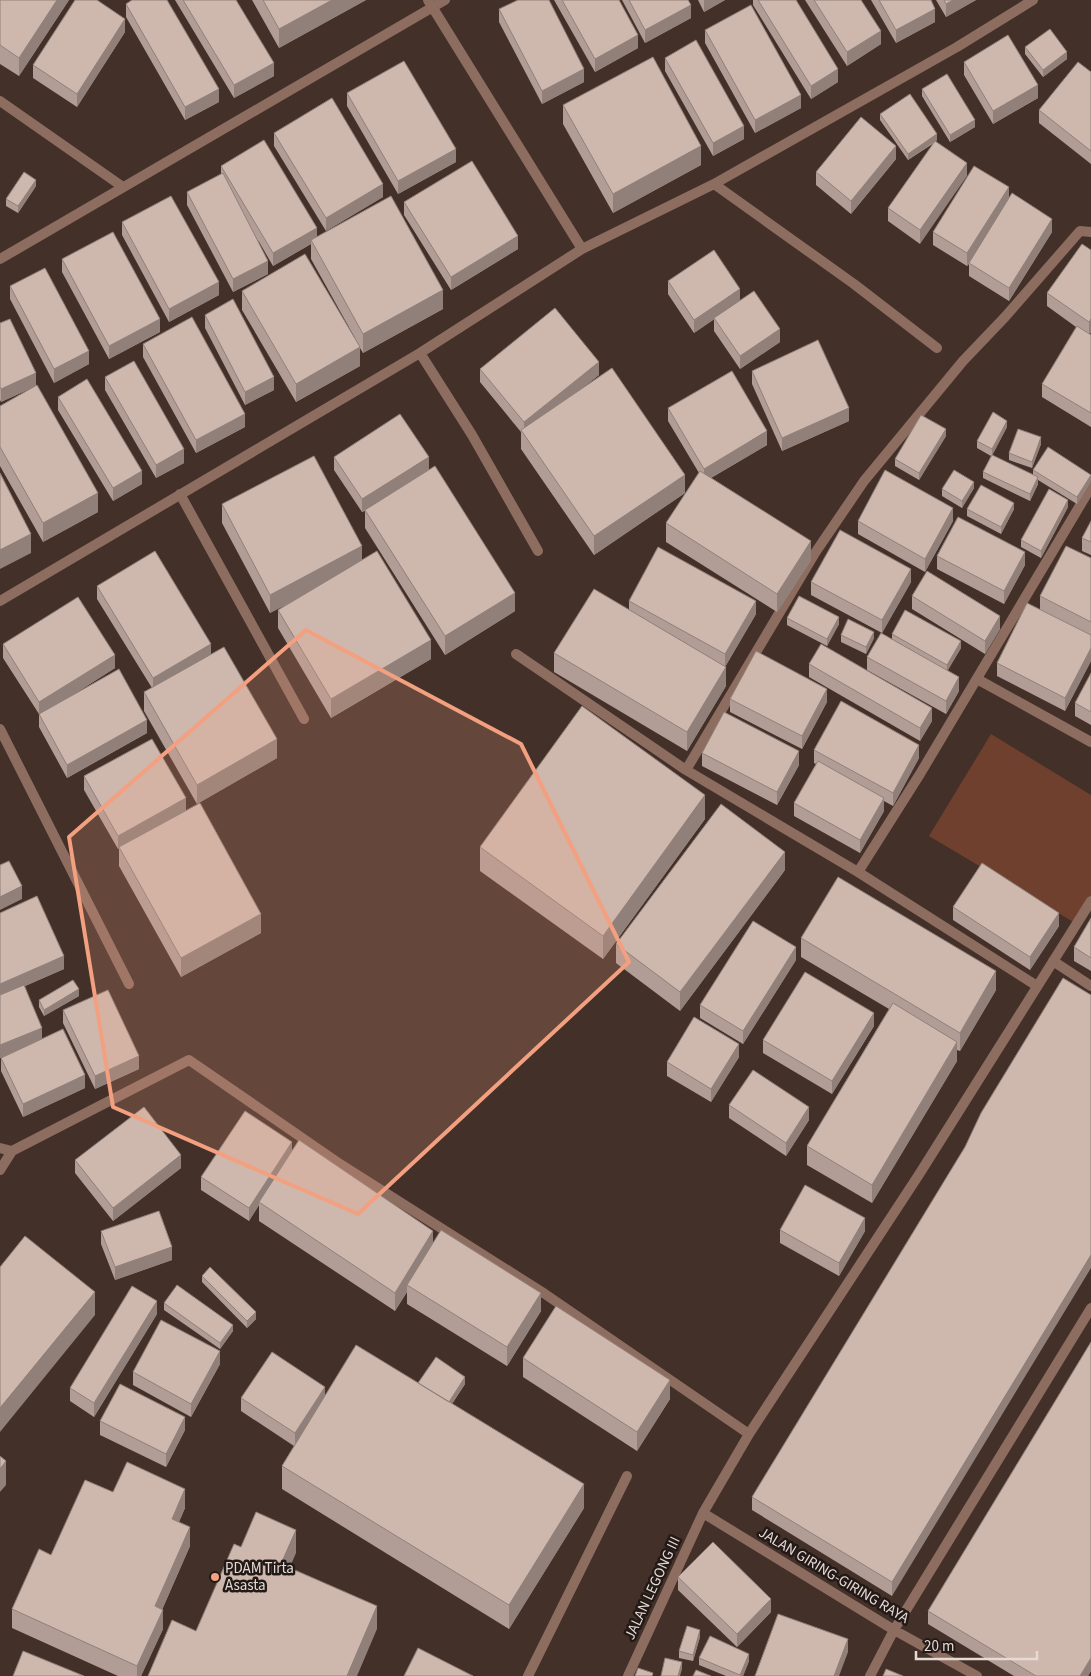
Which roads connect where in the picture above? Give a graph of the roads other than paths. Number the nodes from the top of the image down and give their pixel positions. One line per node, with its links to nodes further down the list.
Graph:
1 (445, 0): 3 (street)
2 (1033, 0): 5 (street)
3 (431, 4): 6 (street); 8 (street)
4 (0, 101): 6 (street)
5 (714, 184): 8 (street); 10 (street)
6 (123, 188): 9 (street)
7 (1086, 232): 21 (street)
8 (582, 249): 11 (street)
9 (0, 259)
10 (937, 348)
11 (420, 353): 13 (street); 14 (street)
12 (1091, 487): 17 (street)
13 (180, 494): 15 (street); 18 (street)
14 (538, 551)
15 (0, 602)
16 (516, 654): 21 (street)
17 (976, 678): 20 (street); 22 (street)
18 (304, 720)
19 (0, 729): 25 (street)
20 (1091, 742)
21 (686, 770): 22 (street)
22 (858, 872): 26 (street)
23 (1091, 901): 24 (street, JALAN LEGONG III)
24 (1053, 962): 26 (street, JALAN LEGONG III); 27 (street)
25 (129, 984)
26 (1037, 986): 32 (street, JALAN LEGONG III)
27 (1091, 986)
28 (0, 1148): 29 (street)
29 (12, 1151): 30 (street); 32 (street)
30 (0, 1170)
31 (1091, 1308): 35 (street)
32 (749, 1434): 34 (street, JALAN LEGONG III)
33 (627, 1476): 36 (street)
34 (703, 1513): 35 (street, JALAN GIRING-GIRING RAYA); 37 (street, JALAN LEGONG III)
35 (894, 1630): 38 (street); 39 (street, JALAN GIRING-GIRING RAYA)
36 (528, 1676)
37 (628, 1676)
38 (870, 1676)
39 (977, 1676)

